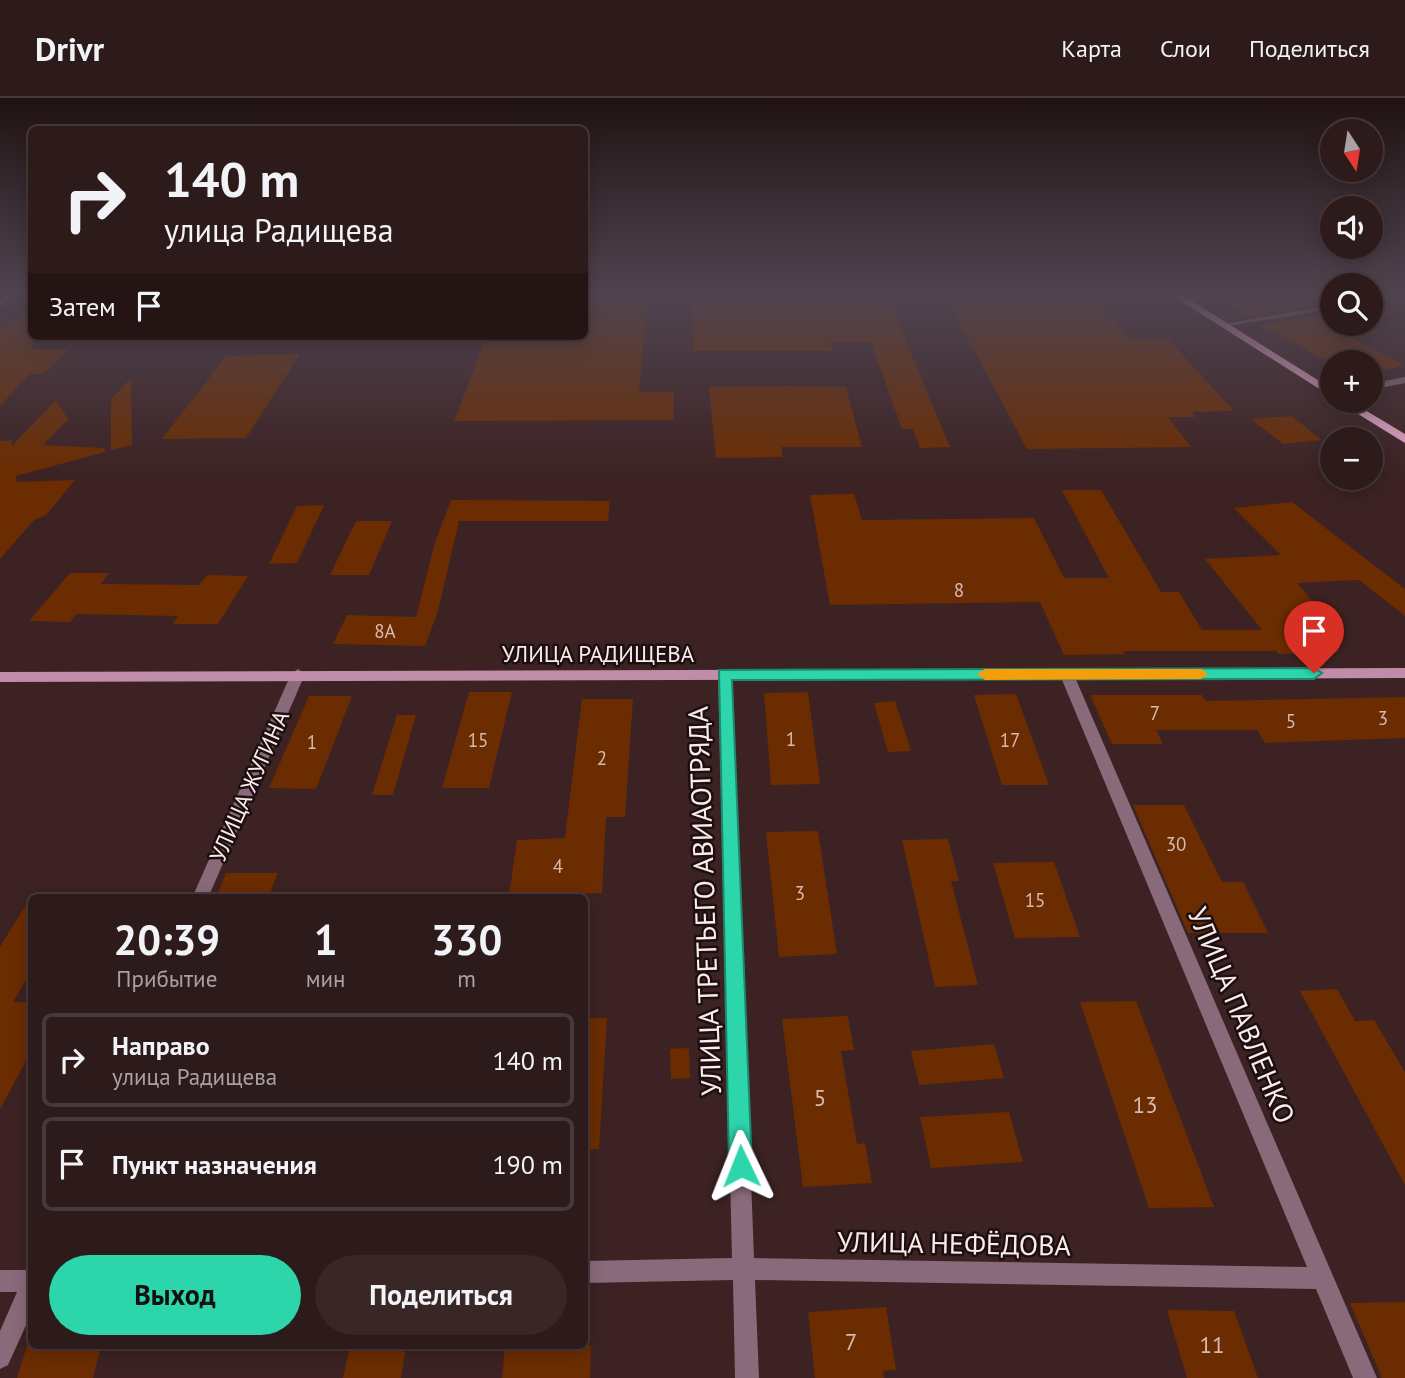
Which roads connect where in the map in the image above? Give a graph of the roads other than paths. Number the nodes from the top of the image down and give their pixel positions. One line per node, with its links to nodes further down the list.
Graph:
1 (1271, 356): 4 (main road)
2 (1405, 380): 3 (street)
3 (1383, 384)
4 (1320, 386)
5 (1363, 413): 6 (main road)
6 (1405, 439)
7 (1405, 673): 10 (street, УЛИЦА РАДИЩЕВА)
8 (298, 674): 9 (street, УЛИЦА РАДИЩЕВА); 11 (street, УЛИЦА РАДИЩЕВА); 12 (street, УЛИЦА ЖУГИНА)
9 (725, 674): 10 (street, УЛИЦА РАДИЩЕВА); 13 (street, УЛИЦА ТРЕТЬЕГО АВИАОТРЯДА)
10 (1067, 674): 15 (street, УЛИЦА ПАВЛЕНКО)
11 (0, 677)
12 (202, 894)
13 (744, 1269): 14 (street, УЛИЦА НЕФЁДОВА); 15 (street, УЛИЦА НЕФЁДОВА); 20 (street, УЛИЦА ТРЕТЬЕГО АВИАОТРЯДА)
14 (588, 1272)
15 (1323, 1278): 21 (street, УЛИЦА ПАВЛЕНКО)
16 (0, 1281): 17 (street)
17 (28, 1283)
18 (28, 1292): 19 (street)
19 (0, 1357)
20 (747, 1378)
21 (1365, 1378)

